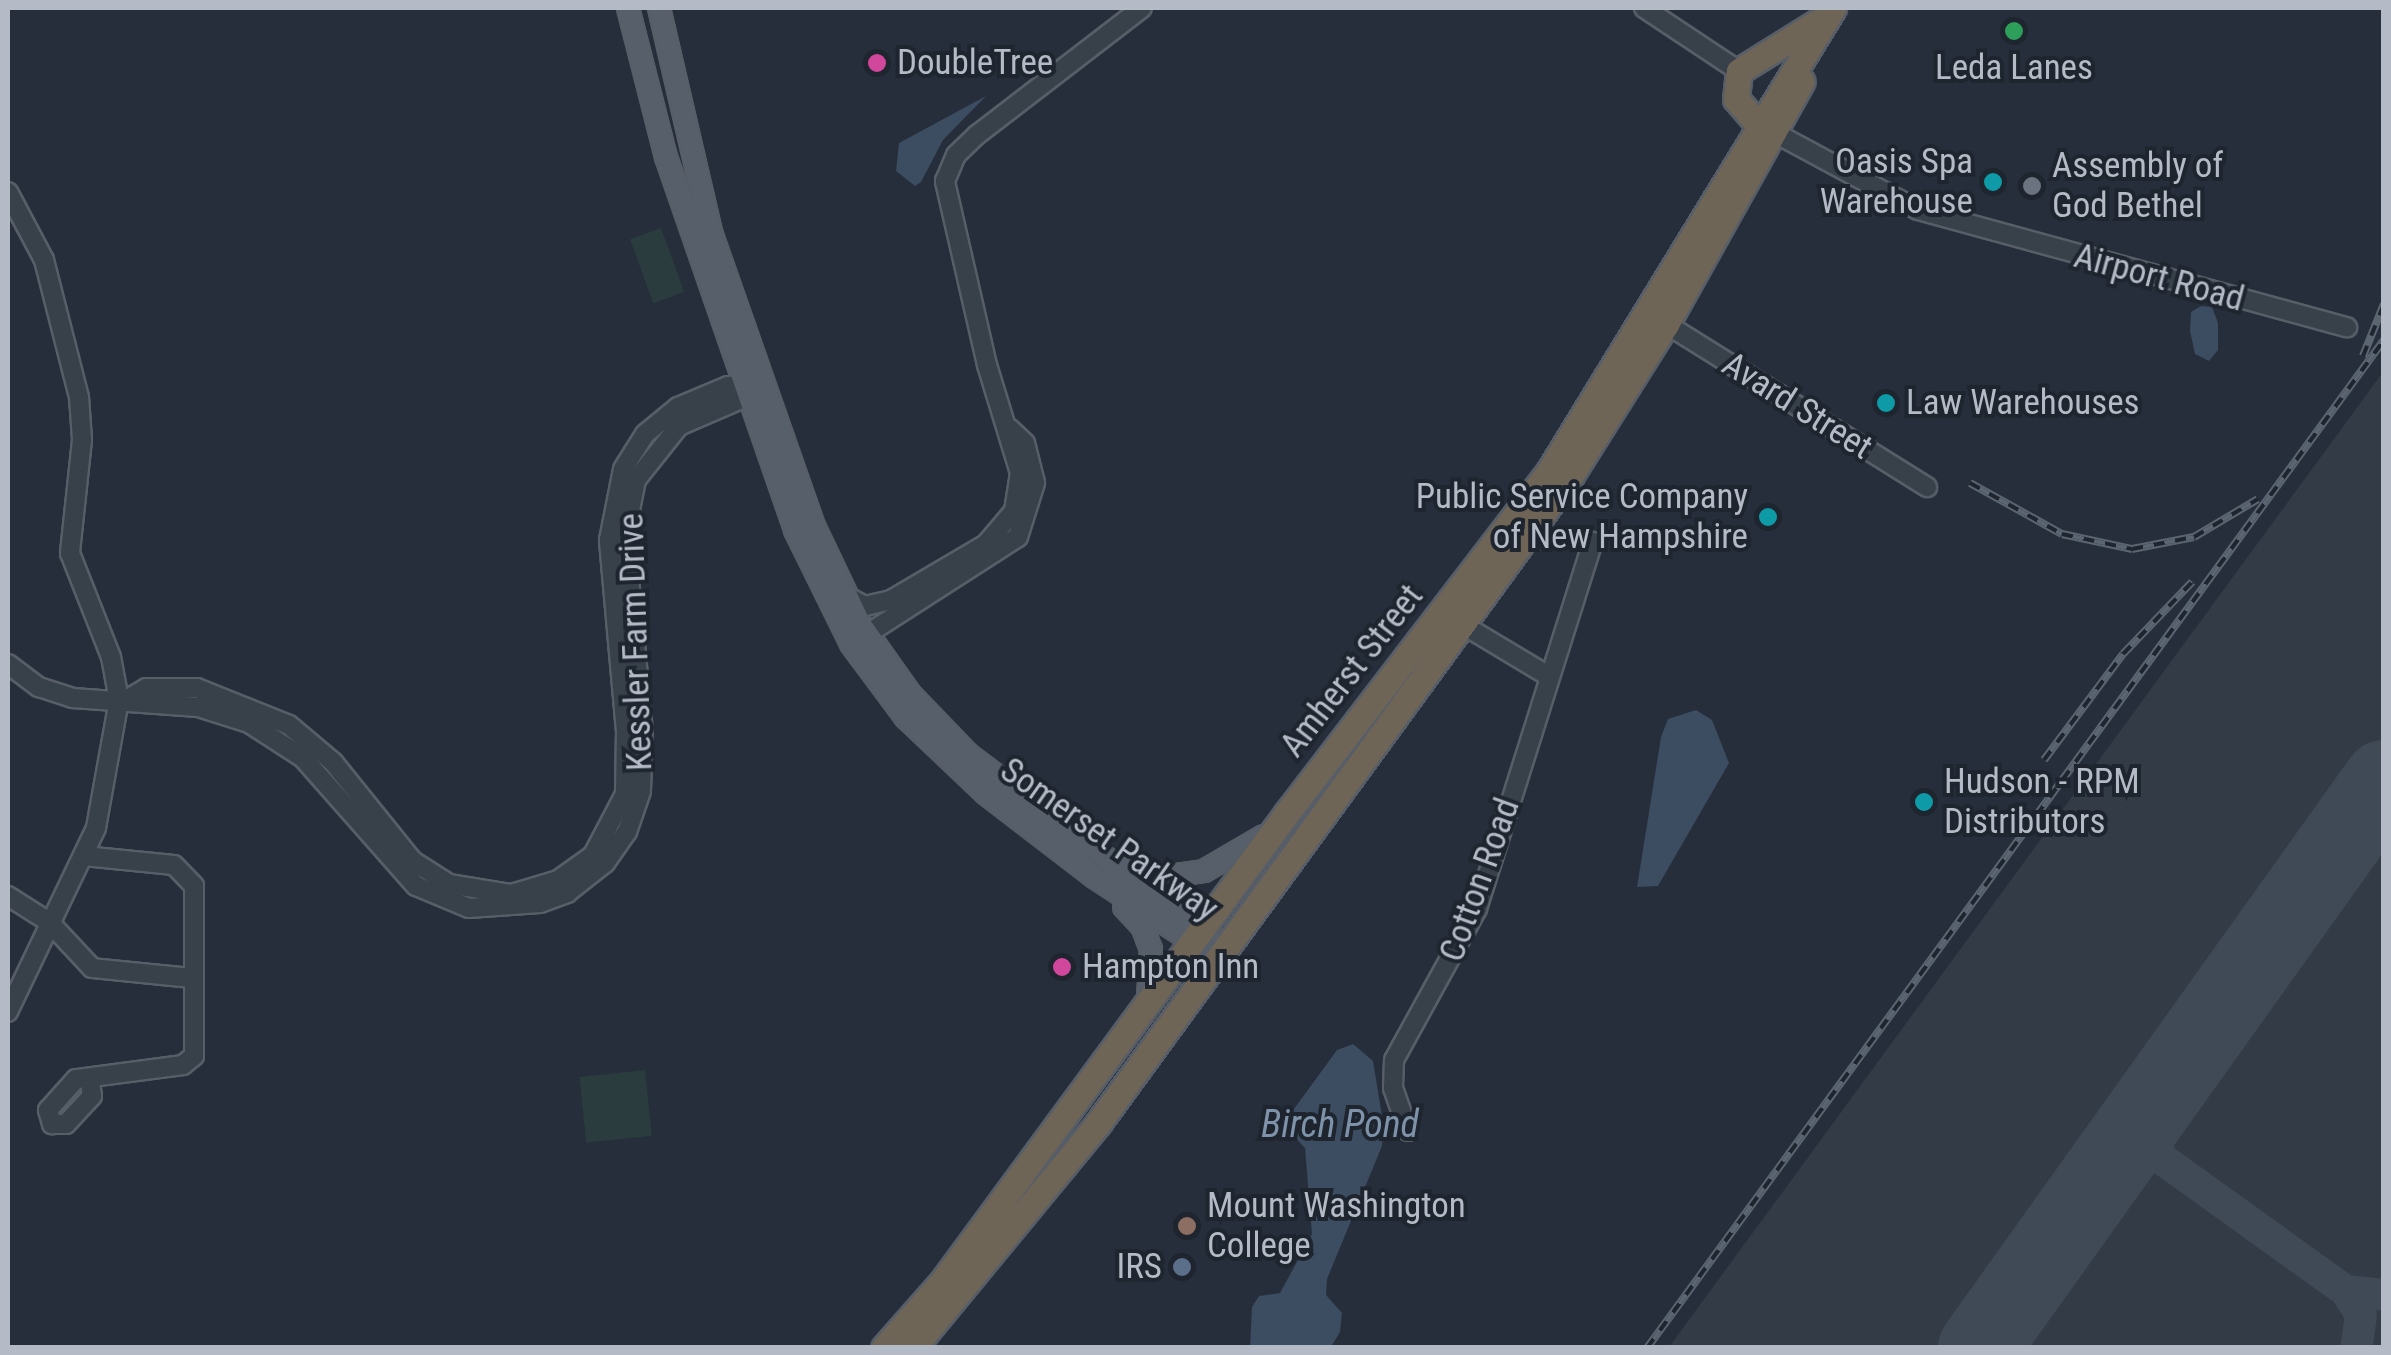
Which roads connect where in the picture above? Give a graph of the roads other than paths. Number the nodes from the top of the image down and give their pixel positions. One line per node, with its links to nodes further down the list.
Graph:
1 (618, 8): 8 (main road)
2 (628, 8): 8 (main road, Somerset Parkway)
3 (659, 8): 14 (main road, Somerset Parkway)
4 (1142, 8): 15 (street)
5 (1644, 8): 9 (street)
6 (1854, 8): 10 (highway, Amherst Street)
7 (1828, 13): 9 (highway); 10 (highway, Amherst Street)
8 (642, 70): 14 (main road, Somerset Parkway)
9 (1739, 70): 10 (highway)
10 (1765, 127): 12 (highway, Amherst Street); 13 (street, Airport Road); 24 (highway, Amherst Street)
11 (8, 192): 23 (street)
12 (1666, 324): 16 (street, Avard Street); 19 (highway, Amherst Street)
13 (2347, 326)
14 (753, 389): 18 (main road, Somerset Parkway); 20 (main road, Somerset Parkway); 23 (street, Kessler Farm Drive)
15 (1010, 430): 18 (street); 20 (street)
16 (1927, 487)
17 (1593, 542): 22 (street, Cotton Road)
18 (844, 595): 20 (main road, Somerset Parkway)
19 (1465, 626): 22 (street); 31 (highway, Amherst Street)
20 (859, 640): 26 (main road, Somerset Parkway); 27 (main road, Somerset Parkway)
21 (8, 664): 23 (street, Kessler Farm Drive)
22 (1547, 675): 36 (street, Cotton Road)
23 (124, 699): 25 (street)
24 (1287, 814): 26 (main road); 30 (highway, Amherst Street)
25 (84, 856): 29 (street); 32 (street)
26 (1105, 858): 30 (main road, Somerset Parkway)
27 (1094, 877): 30 (main road, Somerset Parkway); 33 (main road)
28 (8, 896): 29 (street)
29 (49, 922): 32 (street); 34 (street)
30 (1197, 935): 31 (main road, Somerset Parkway); 33 (highway, Amherst Street)
31 (1223, 954): 37 (highway, Amherst Street)
32 (193, 978): 35 (street)
33 (1146, 1003): 38 (highway, Amherst Street)
34 (8, 1012)
35 (90, 1081)
36 (1408, 1131)
37 (915, 1347)
38 (884, 1348)

